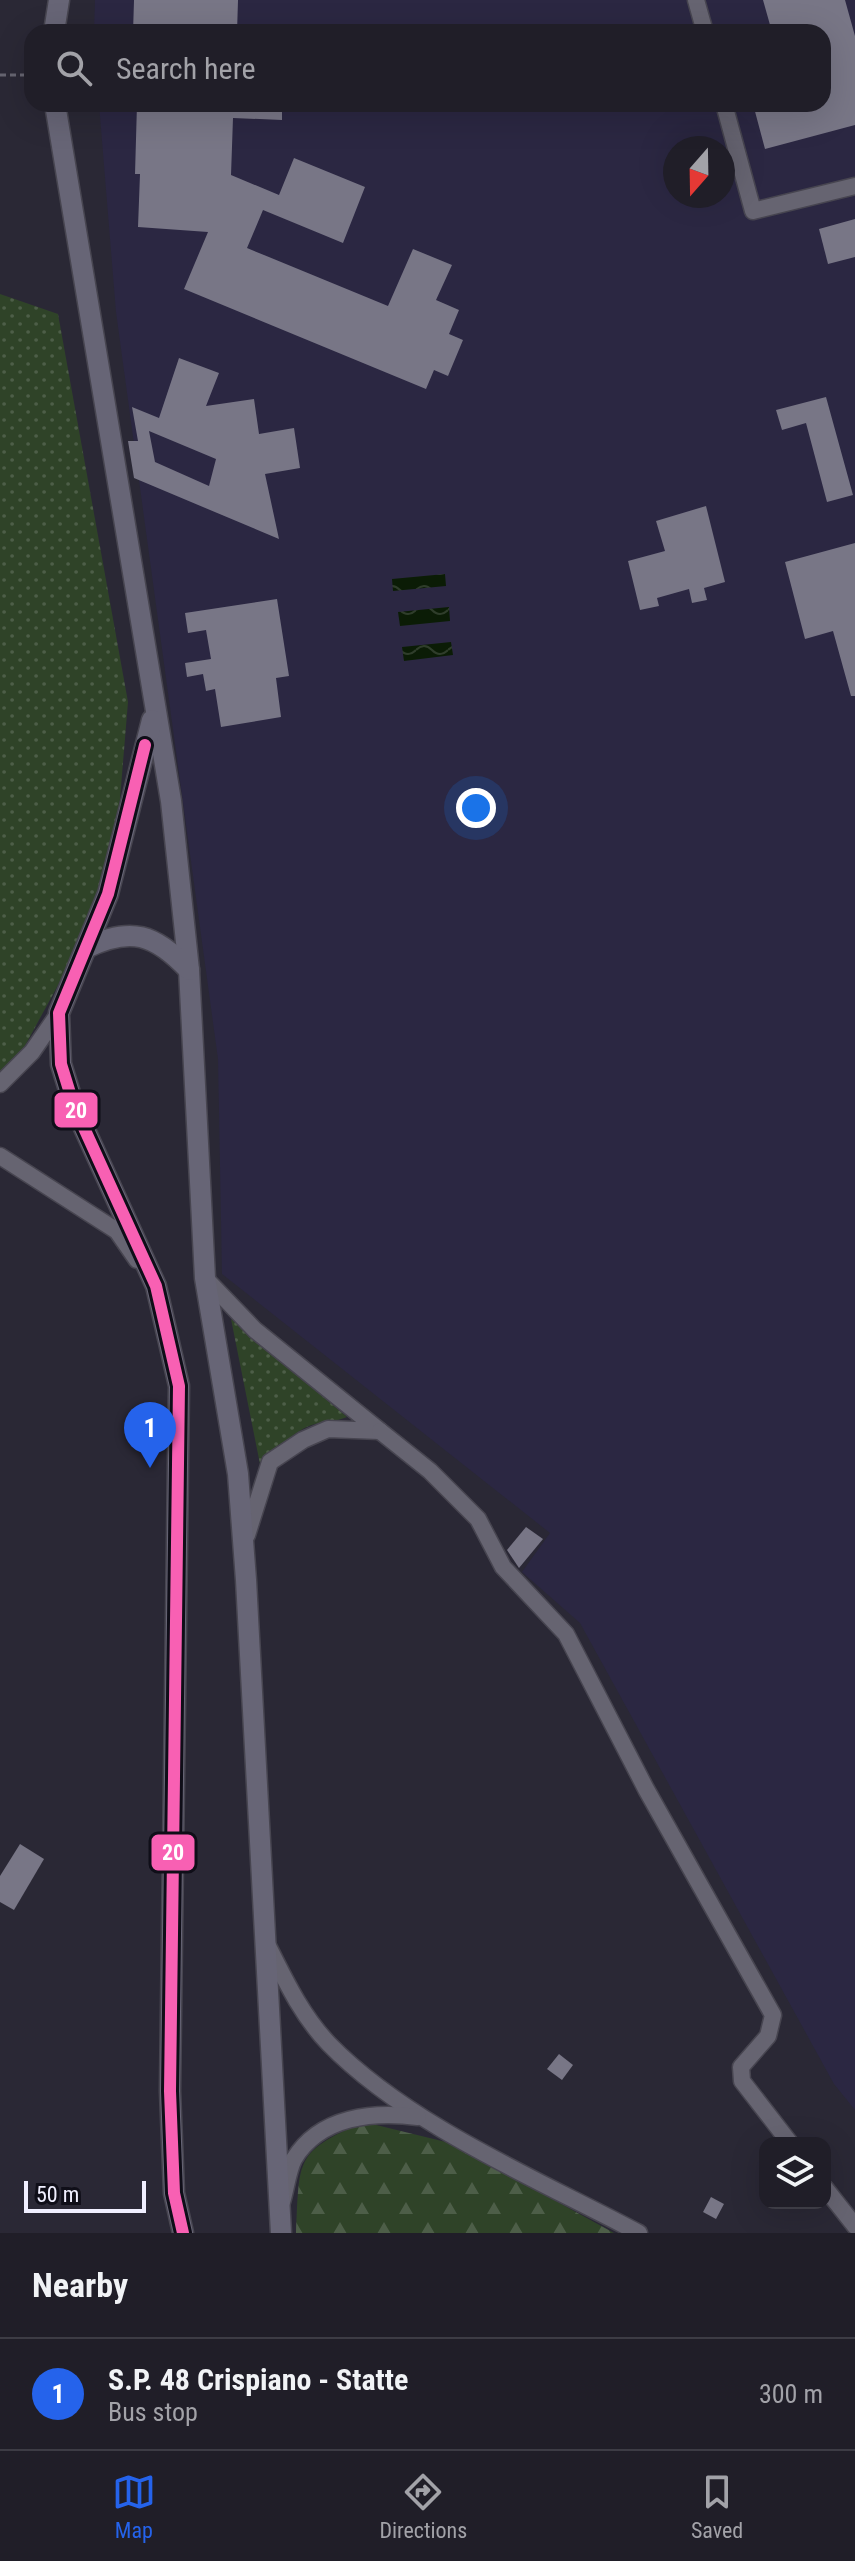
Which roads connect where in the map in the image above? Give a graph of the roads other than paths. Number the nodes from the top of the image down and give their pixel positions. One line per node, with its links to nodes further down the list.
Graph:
1 (59, 0): 3 (main road)
2 (696, 0): 4 (street)
3 (55, 24)
4 (703, 24)
5 (56, 112): 8 (main road)
6 (726, 112): 7 (street)
7 (855, 186)
8 (153, 712): 9 (main road); 10 (main road)
9 (86, 948): 10 (main road); 11 (main road)
10 (189, 970): 14 (main road)
11 (59, 1013): 12 (street); 15 (main road)
12 (0, 1084)
13 (0, 1156): 15 (street)
14 (205, 1278): 16 (street); 17 (main road)
15 (156, 1286): 24 (main road)
16 (380, 1431): 17 (street); 20 (street)
17 (244, 1548): 18 (main road)
18 (267, 1945): 19 (street); 22 (main road)
19 (419, 2117): 22 (street); 26 (street)
20 (785, 2137)
21 (831, 2196): 23 (street)
22 (280, 2211): 25 (main road)
23 (855, 2226)
24 (183, 2233)
25 (281, 2233)
26 (639, 2233)

